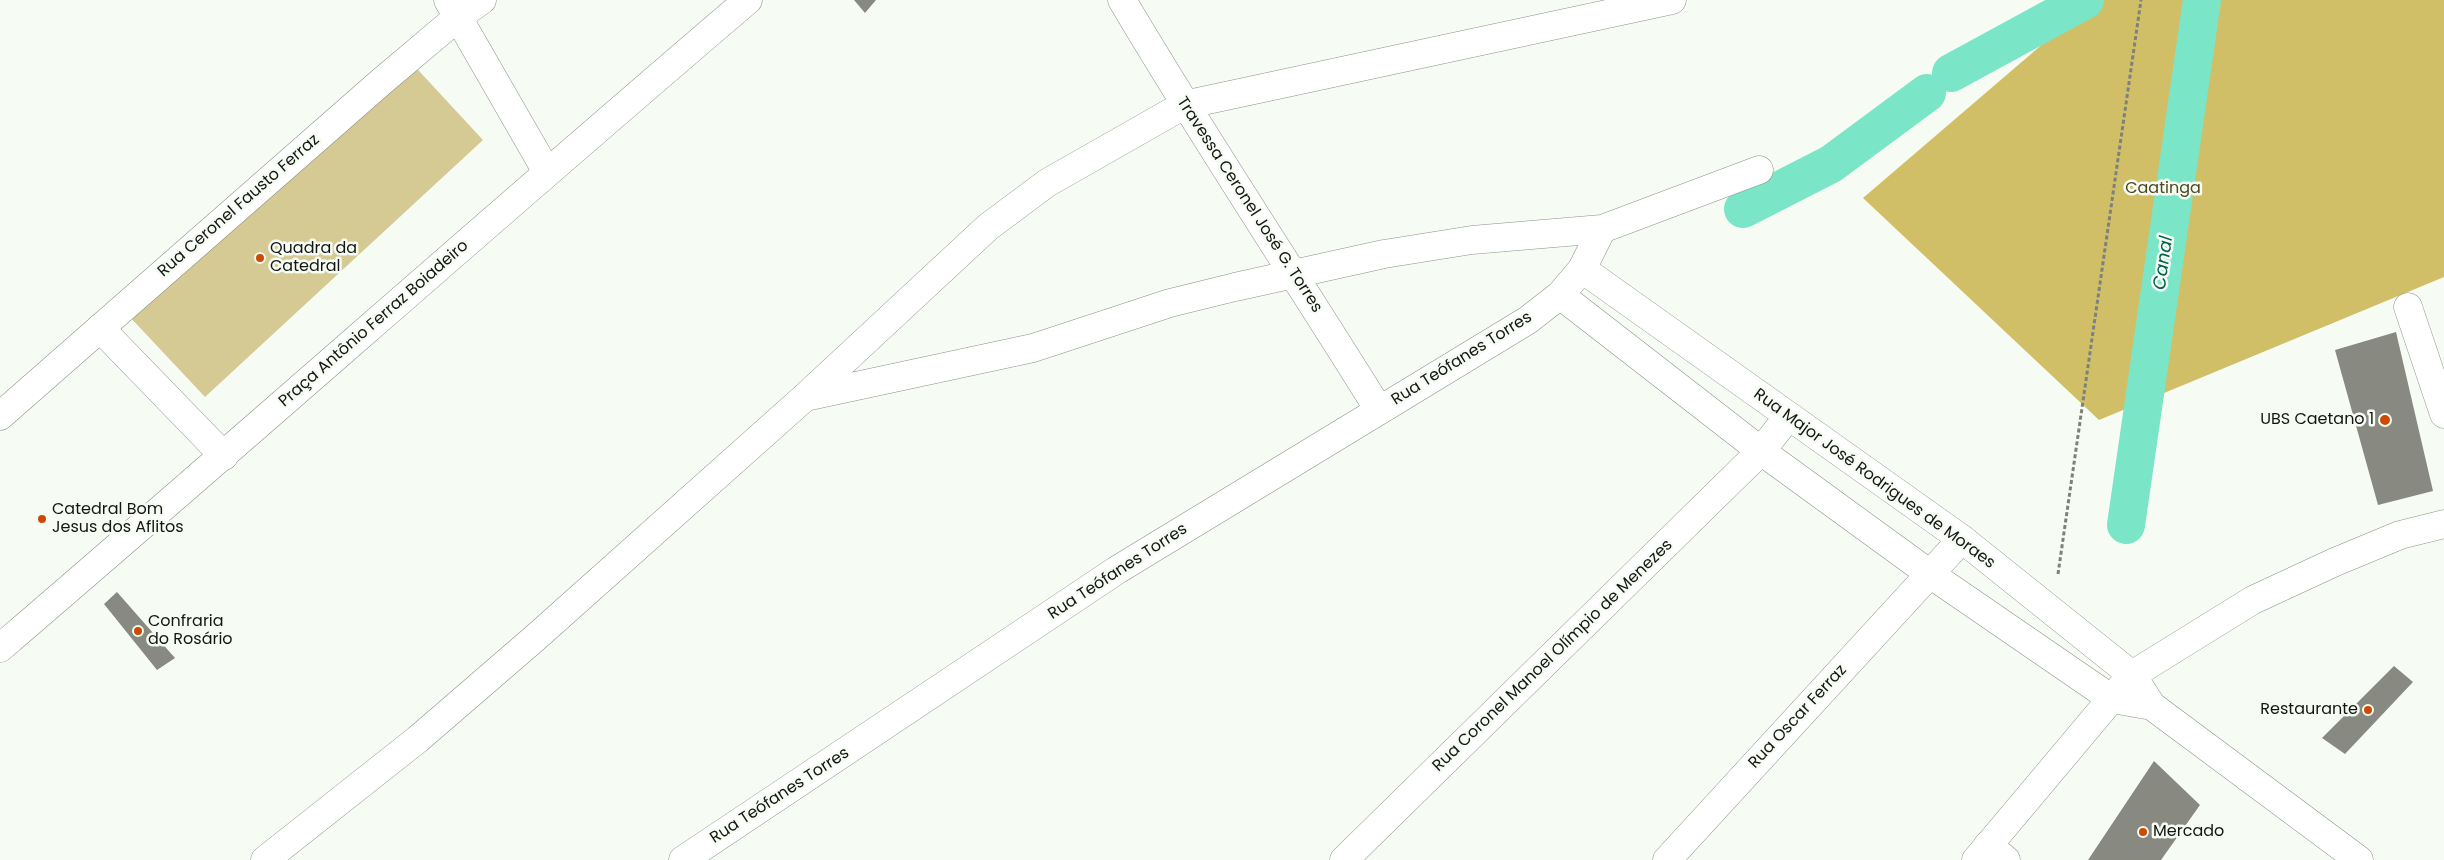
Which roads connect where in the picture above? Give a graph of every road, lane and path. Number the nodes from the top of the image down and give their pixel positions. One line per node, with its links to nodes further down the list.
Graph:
1 (482, 0): 6 (street, Rua Ceronel Fausto Ferraz)
2 (748, 0): 9 (street, Praça Antônio Ferraz Boiadeiro)
3 (1122, 0): 7 (street, Travessa Ceronel José G. Torres)
4 (1672, 0): 7 (street)
5 (2141, 0): 26 (path)
6 (453, 8): 9 (street); 15 (street, Rua Ceronel Fausto Ferraz)
7 (1184, 105): 12 (street, Travessa Ceronel José G. Torres); 16 (street)
8 (1759, 170): 10 (street)
9 (547, 172): 22 (street, Praça Antônio Ferraz Boiadeiro)
10 (1602, 229): 11 (street, Rua Teófanes Torres); 12 (street)
11 (1582, 269): 13 (street, Rua Teófanes Torres); 20 (street, Rua Major José Rodrigues de Moraes)
12 (1294, 273): 16 (street); 17 (street, Travessa Ceronel José G. Torres)
13 (1560, 295): 17 (street, Rua Teófanes Torres); 21 (street)
14 (2408, 307): 18 (street)
15 (100, 328): 19 (street, Rua Ceronel Fausto Ferraz); 22 (street)
16 (804, 398): 32 (street)
17 (1379, 410): 33 (street, Rua Teófanes Torres)
18 (2444, 414)
19 (0, 416)
20 (1788, 417): 21 (street, Rua Coronel Manoel Olímpio de Menezes); 24 (street, Rua Major José Rodrigues de Moraes)
21 (1761, 451): 25 (street); 34 (street, Rua Coronel Manoel Olímpio de Menezes)
22 (224, 456): 27 (street, Praça Antônio Ferraz Boiadeiro)
23 (2444, 524): 28 (street)
24 (1962, 539): 25 (street, Rua Oscar Ferraz); 26 (street, Rua Major José Rodrigues de Moraes)
25 (1930, 574): 29 (street); 35 (street, Rua Oscar Ferraz)
26 (2052, 612): 28 (street, Rua Major José Rodrigues de Moraes)
27 (0, 648)
28 (2132, 675): 29 (street); 30 (street, Rua Major José Rodrigues de Moraes)
29 (2112, 699): 30 (street, Rua Major José Rodrigues de Moraes); 31 (street)
30 (2152, 706): 36 (street, Rua Major José Rodrigues de Moraes)
31 (1990, 855)
32 (265, 860)
33 (683, 860)
34 (1344, 860)
35 (1667, 860)
36 (2359, 860)

